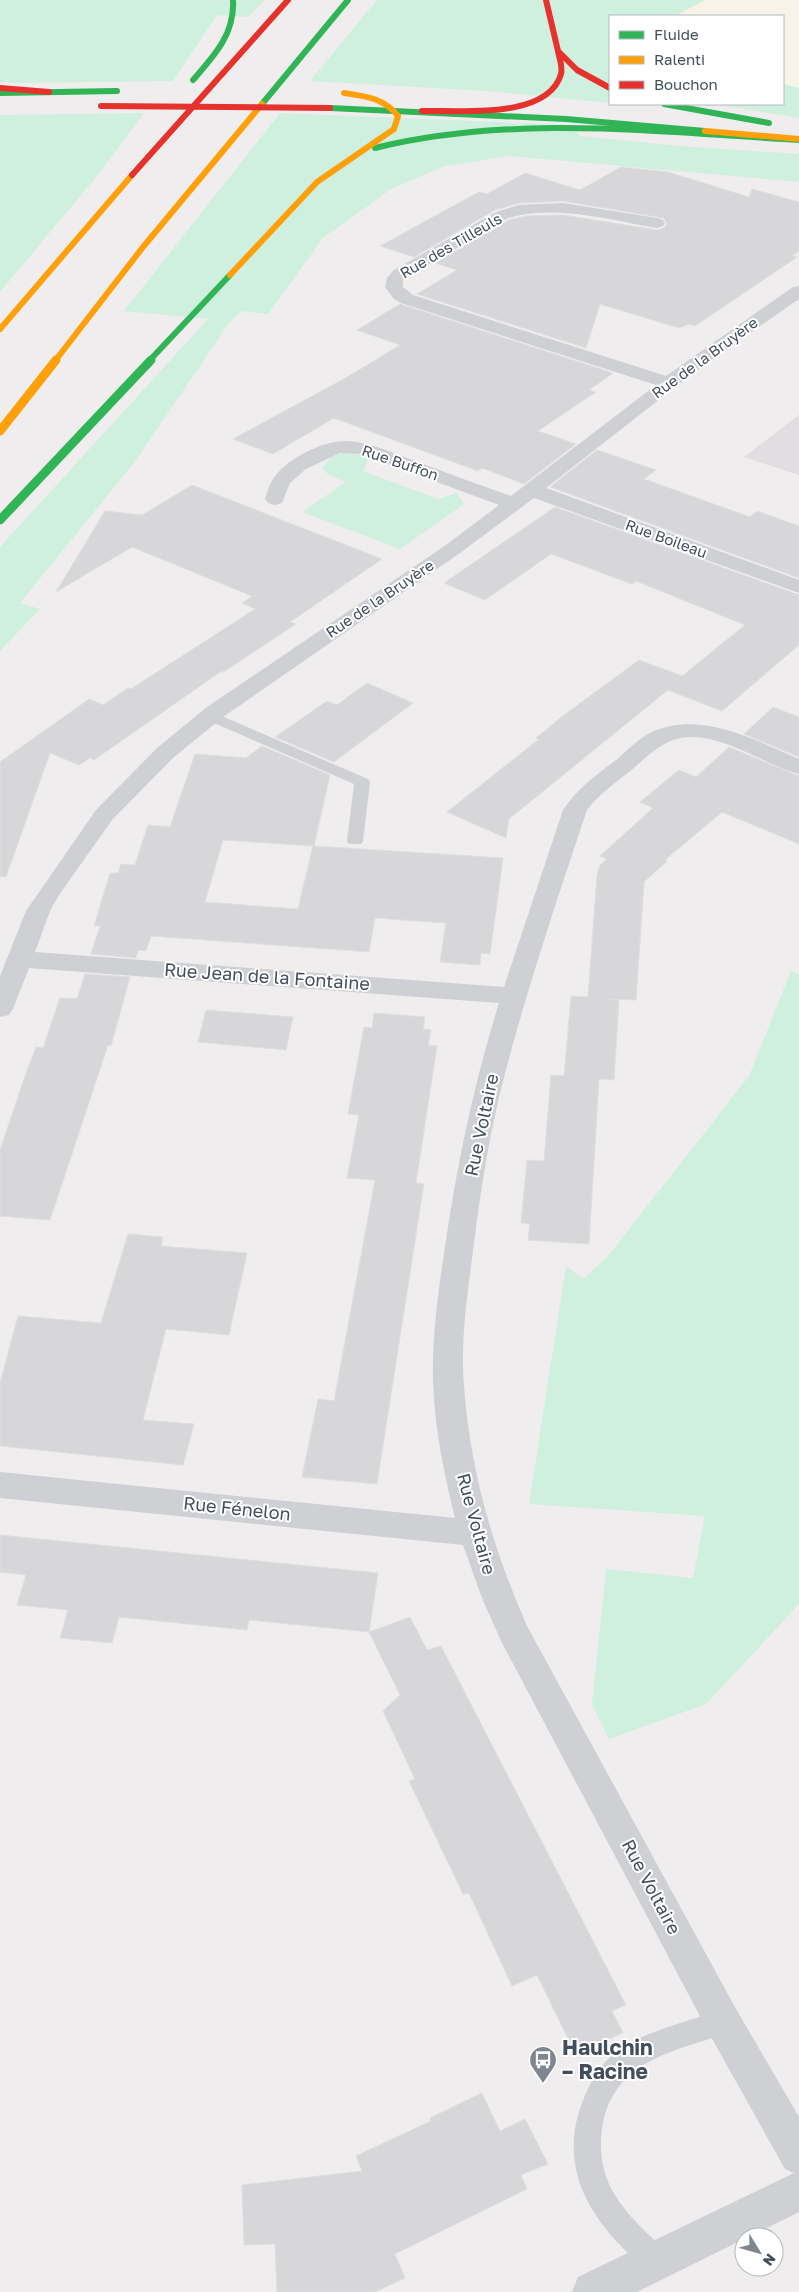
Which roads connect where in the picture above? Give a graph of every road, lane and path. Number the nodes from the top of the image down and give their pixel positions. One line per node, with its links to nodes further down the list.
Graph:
1 (233, 0): 15 (main road)
2 (288, 0): 30 (main road)
3 (348, 0): 35 (main road)
4 (546, 0): 5 (main road)
5 (558, 51): 6 (main road); 17 (main road)
6 (609, 87)
7 (0, 88): 9 (main road)
8 (132, 91): 9 (main road)
9 (49, 92): 13 (main road)
10 (221, 92): 15 (main road)
11 (259, 92): 12 (main road)
12 (287, 92)
13 (0, 93)
14 (393, 93): 21 (main road)
15 (185, 94): 24 (main road)
16 (493, 98): 17 (main road)
17 (536, 102): 18 (main road); 22 (main road)
18 (555, 103)
19 (669, 105): 25 (main road)
20 (86, 106): 21 (main road, bridge)
21 (395, 110): 22 (main road); 28 (main road)
22 (422, 111): 27 (main road)
23 (651, 112): 26 (main road)
24 (162, 118)
25 (779, 125)
26 (799, 128)
27 (799, 139): 28 (main road)
28 (357, 155): 39 (main road)
29 (131, 159): 30 (main road)
30 (100, 210): 33 (main road)
31 (657, 223): 34 (street, Rue des Tilleuls)
32 (799, 291): 34 (street, Rue de la Bruyère)
33 (0, 329)
34 (669, 383): 36 (street, Rue de la Bruyère)
35 (0, 430)
36 (532, 490): 38 (street, Rue de la Bruyère); 40 (street, Rue Boileau)
37 (275, 499): 38 (street, Rue Buffon)
38 (513, 504): 41 (street, Rue de la Bruyère)
39 (0, 520)
40 (799, 587)
41 (210, 716): 43 (lane); 44 (street, Rue de la Bruyère)
42 (799, 767): 45 (street, Rue Voltaire)
43 (355, 841)
44 (19, 959): 45 (street, Rue Jean de la Fontaine); 46 (street, Rue de la Bruyère)
45 (515, 996): 48 (street, Rue Voltaire)
46 (0, 1009)
47 (0, 1485): 48 (street, Rue Fénelon)
48 (474, 1533): 49 (street, Rue Voltaire)
49 (723, 2022): 50 (street, Rue Voltaire); 52 (lane)
50 (799, 2155)
51 (799, 2192): 52 (street)
52 (656, 2261): 53 (street)
53 (593, 2292)

